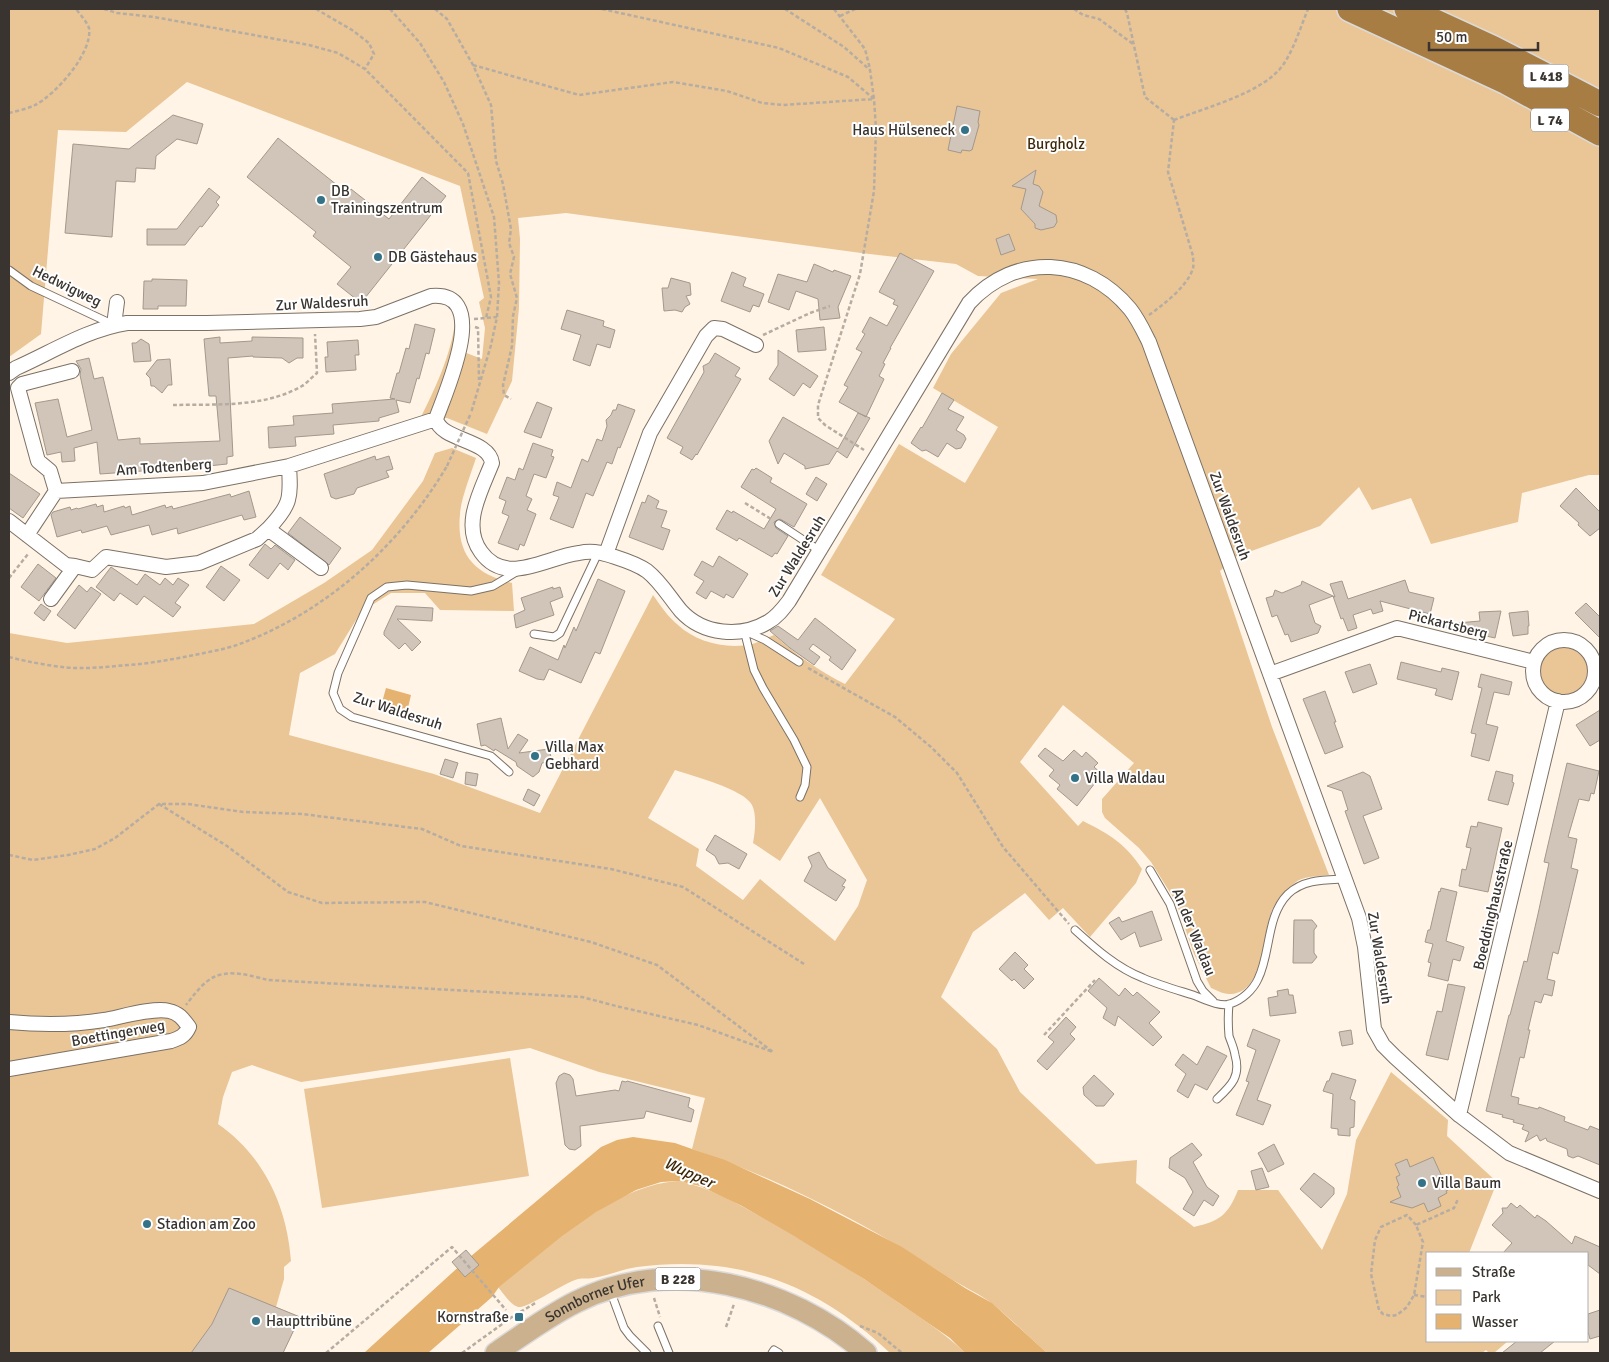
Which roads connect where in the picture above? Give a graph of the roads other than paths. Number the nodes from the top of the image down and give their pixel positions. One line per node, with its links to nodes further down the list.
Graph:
1 (1350, 9): 4 (highway, L 418)
2 (1407, 9): 3 (highway, L 418)
3 (1492, 48): 5 (highway, L 418); 6 (highway, L 418)
4 (1507, 82): 7 (highway, L 418); 8 (highway, L 74)
5 (1600, 89)
6 (1600, 104)
7 (1600, 133)
8 (1600, 150)
9 (9, 270): 11 (lane, Hedwigweg)
10 (117, 302): 11 (street)
11 (114, 325): 14 (street, Zur Waldesruh); 15 (street, Zur Waldesruh)
12 (756, 345): 23 (street)
13 (72, 371): 17 (street)
14 (9, 373)
15 (436, 419): 16 (street, Am Todtenberg); 26 (street, Zur Waldesruh)
16 (289, 466): 17 (street, Am Todtenberg); 20 (street)
17 (56, 491): 21 (street)
18 (9, 521): 21 (street)
19 (779, 524): 22 (lane)
20 (268, 529): 24 (street); 25 (street)
21 (32, 538): 24 (street)
22 (820, 551): 28 (street, Zur Waldesruh); 32 (street, Zur Waldesruh)
23 (602, 554): 26 (street, Zur Waldesruh); 28 (street, Zur Waldesruh); 29 (lane)
24 (75, 566): 27 (street)
25 (321, 568)
26 (523, 568): 35 (lane, Zur Waldesruh)
27 (51, 599)
28 (744, 630): 30 (lane); 36 (lane)
29 (534, 634)
30 (799, 662)
31 (1534, 662): 32 (street, Pickartsberg); 33 (street); 34 (street)
32 (1270, 674): 38 (street, Zur Waldesruh)
33 (1597, 679): 34 (street)
34 (1558, 702): 45 (street, Boeddinghausstraße)
35 (510, 772)
36 (800, 798)
37 (1150, 870): 40 (lane, An der Waldau)
38 (1346, 879): 41 (lane); 45 (street, Zur Waldesruh)
39 (1075, 930): 40 (lane, An der Waldau)
40 (1215, 1003): 41 (lane, An der Waldau)
41 (1229, 1004): 44 (lane)
42 (9, 1022): 43 (street, Boettingerweg)
43 (9, 1069)
44 (1217, 1099)
45 (1459, 1115): 46 (street, Zur Waldesruh)
46 (1600, 1191)
47 (610, 1289): 49 (main road, Sonnborner Ufer / B 228); 50 (lane); 54 (main road, Sonnborner Ufer / B 228)
48 (661, 1326): 51 (lane)
49 (496, 1353)
50 (648, 1353)
51 (669, 1353)
52 (772, 1353): 53 (lane)
53 (779, 1353)
54 (866, 1353)

